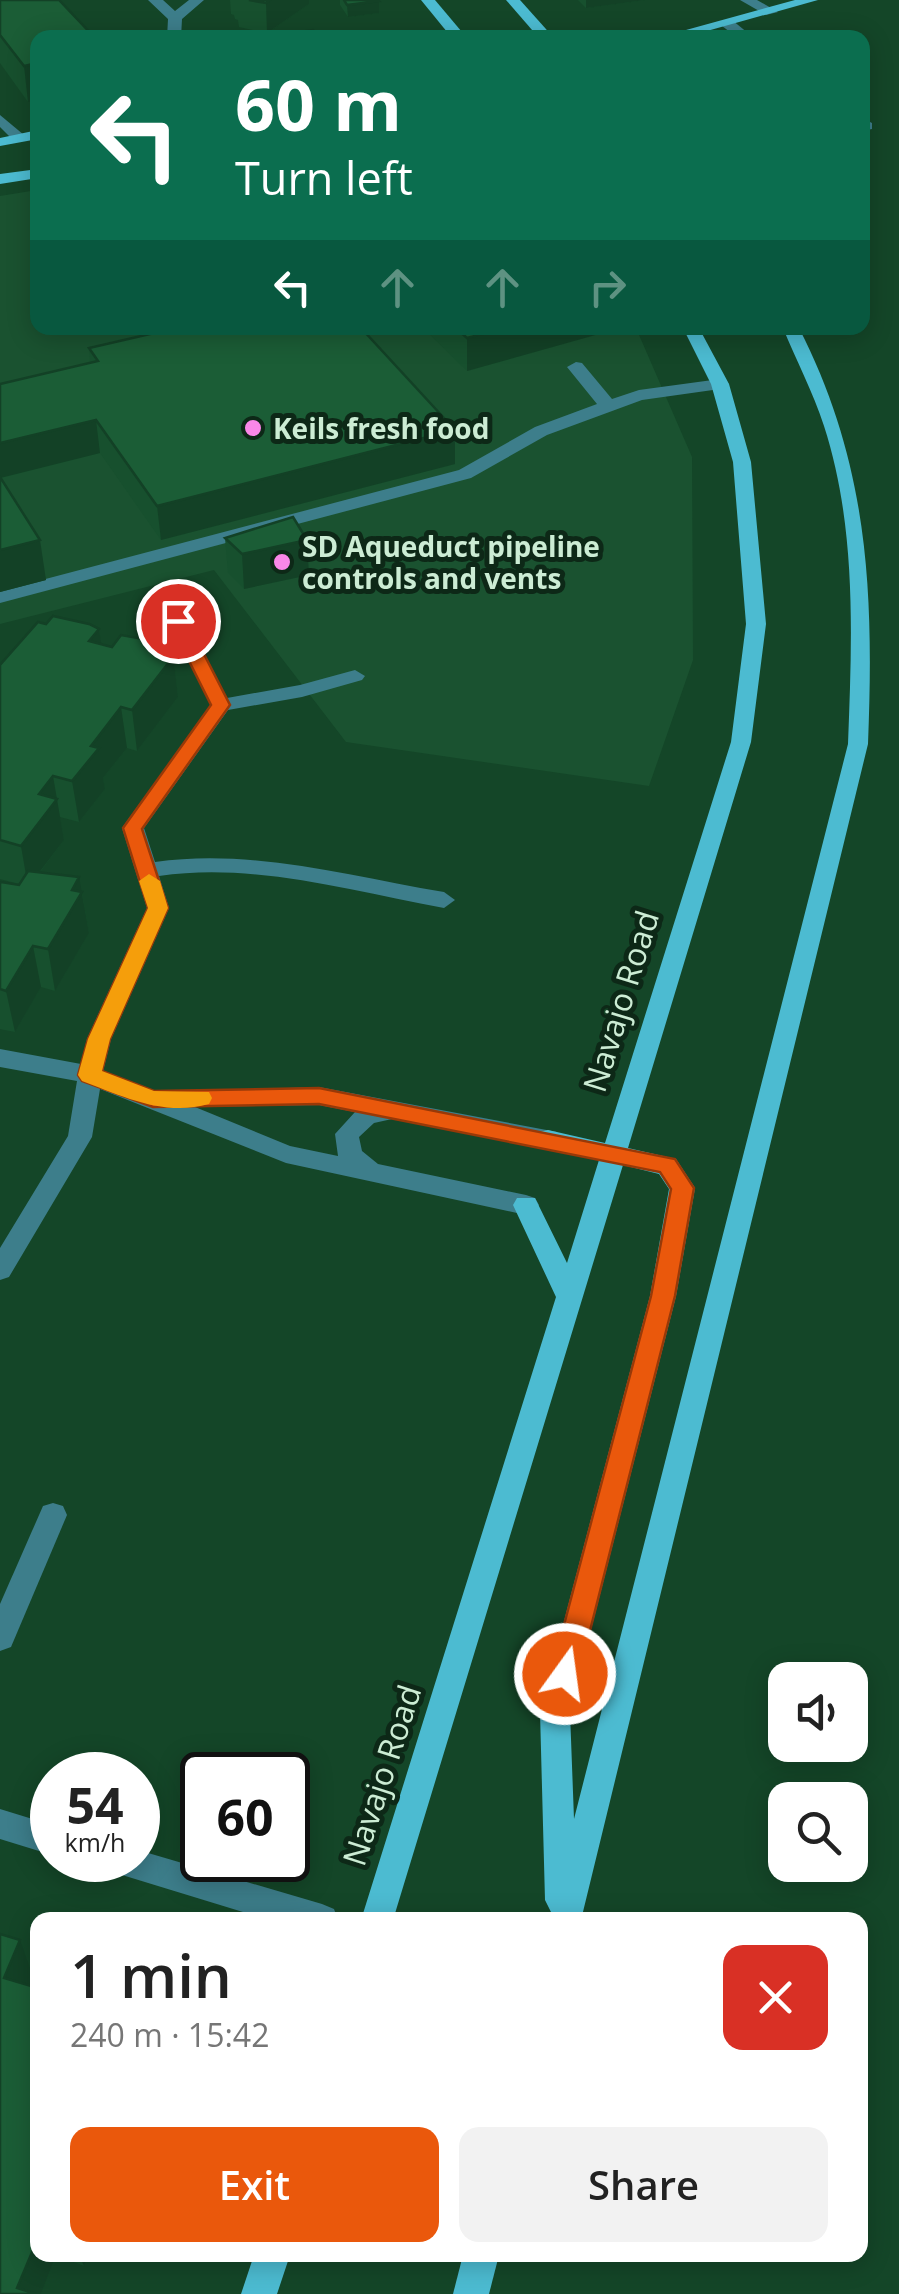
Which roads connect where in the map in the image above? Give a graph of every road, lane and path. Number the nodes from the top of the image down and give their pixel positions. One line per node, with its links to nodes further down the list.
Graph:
1 (155, 0): 8 (lane)
2 (198, 0): 8 (lane)
3 (428, 0): 11 (main road)
4 (513, 0): 12 (main road)
5 (747, 0): 7 (lane)
6 (810, 0): 7 (main road)
7 (771, 12): 9 (main road)
8 (176, 18): 10 (lane)
9 (727, 23): 13 (main road); 14 (lane)
10 (173, 30)
11 (453, 30)
12 (540, 30)
13 (698, 30)
14 (736, 30)
15 (0, 119): 17 (lane)
16 (30, 136): 17 (main road)
17 (19, 138): 18 (main road)
18 (0, 142)
19 (30, 174): 20 (main road)
20 (0, 178)
21 (695, 335): 24 (main road, Navajo Road)
22 (795, 335): 50 (main road)
23 (576, 367): 25 (lane)
24 (720, 384): 25 (lane); 37 (main road, Navajo Road)
25 (608, 406): 26 (lane)
26 (0, 597)
27 (178, 621): 29 (lane)
28 (355, 676): 29 (lane)
29 (220, 705): 30 (lane)
30 (146, 871): 31 (lane); 33 (lane)
31 (444, 900)
32 (0, 1058): 33 (lane)
33 (90, 1075): 34 (lane); 40 (lane)
34 (153, 1099): 35 (lane); 38 (lane)
35 (398, 1111): 36 (lane); 38 (lane)
36 (548, 1139): 37 (main road)
37 (615, 1153): 41 (main road, Navajo Road); 49 (main road)
38 (378, 1172): 39 (lane)
39 (526, 1205): 41 (main road)
40 (0, 1270)
41 (570, 1298): 48 (main road, Navajo Road)
42 (53, 1515): 43 (lane)
43 (0, 1638)
44 (0, 1824): 45 (lane)
45 (30, 1833)
46 (160, 1872): 47 (lane)
47 (295, 1912)
48 (379, 1912)
49 (564, 1912)
50 (566, 1912)
51 (270, 2262): 53 (main road)
52 (479, 2262): 54 (main road)
53 (260, 2294)
54 (471, 2294)

